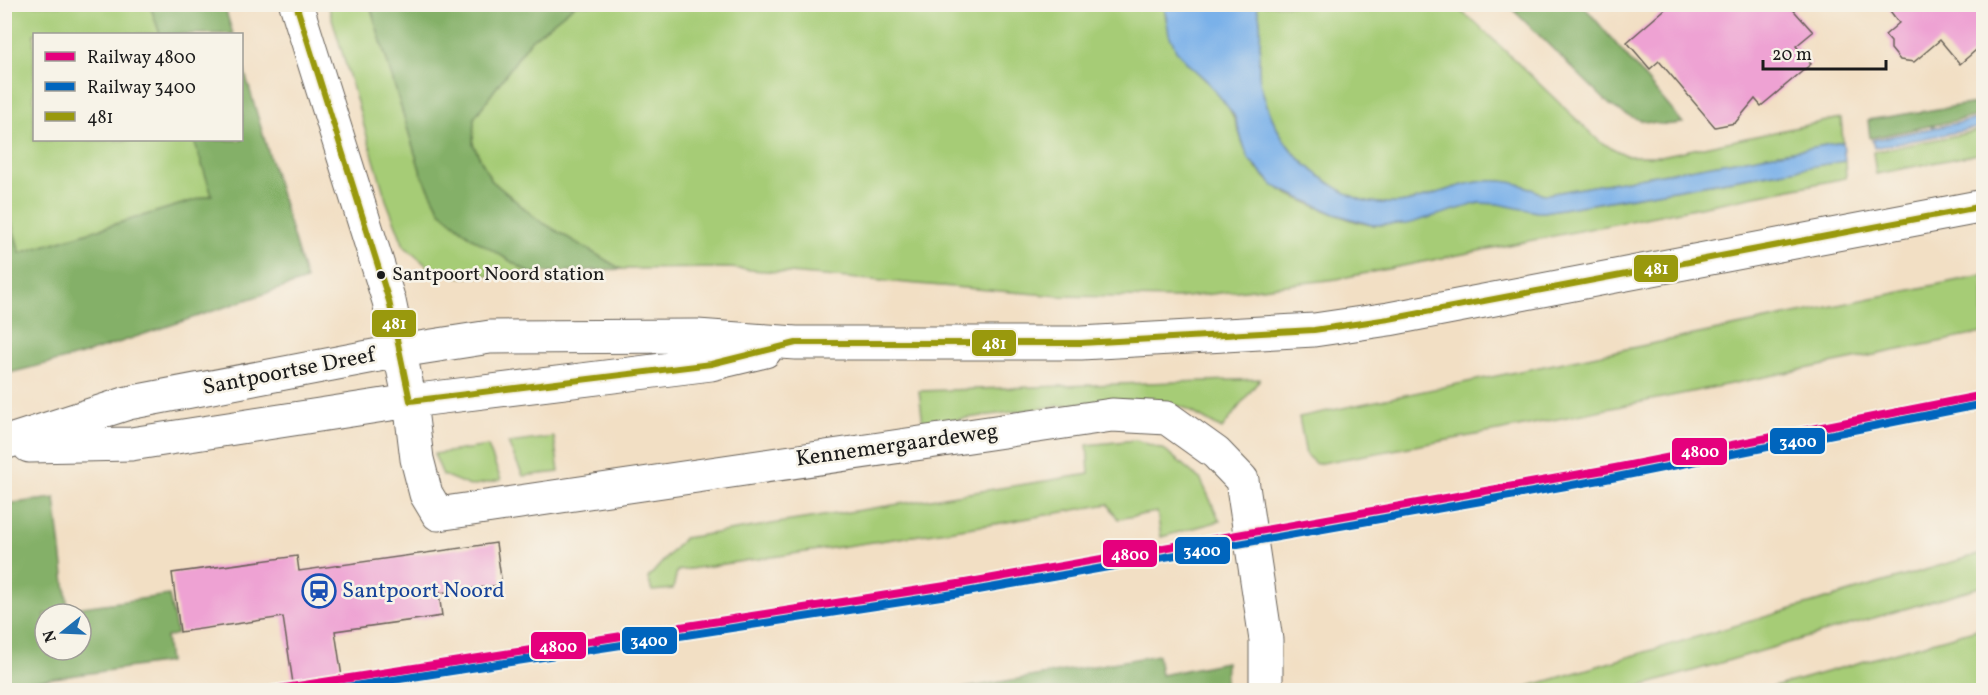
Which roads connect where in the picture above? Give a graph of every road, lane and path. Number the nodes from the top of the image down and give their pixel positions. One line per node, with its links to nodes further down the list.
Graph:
1 (296, 4): 4 (street)
2 (1983, 206): 3 (street, Santpoortse Dreef)
3 (796, 343): 4 (street, Santpoortse Dreef); 5 (street, Santpoortse Dreef)
4 (400, 351): 5 (street); 6 (street, Santpoortse Dreef)
5 (410, 401): 6 (street, Santpoortse Dreef); 7 (street, Kennemergaardeweg)
6 (4, 444)
7 (1266, 690)

